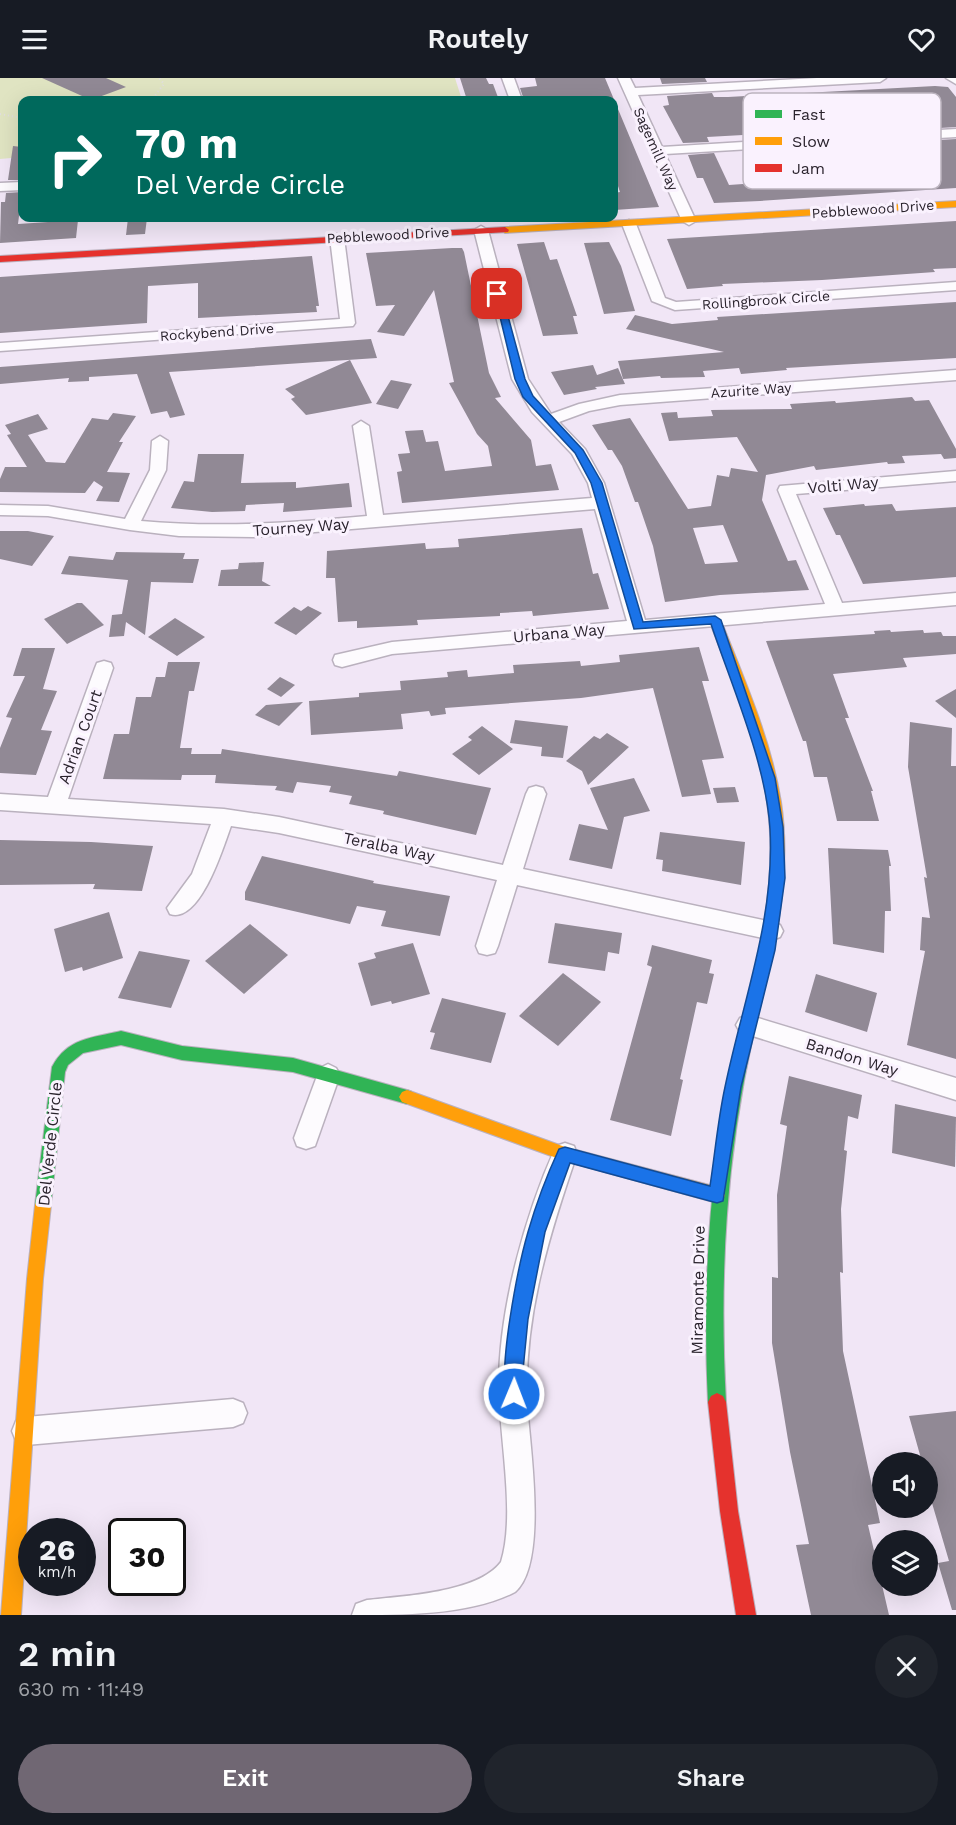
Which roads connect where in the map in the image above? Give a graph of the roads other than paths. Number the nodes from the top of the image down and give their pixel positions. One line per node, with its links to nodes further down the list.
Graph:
1 (508, 78): 7 (street)
2 (624, 78): 6 (street, Sagemill Way)
3 (880, 78): 6 (street)
4 (952, 78): 5 (street)
5 (956, 80)
6 (630, 92): 11 (street, Sagemill Way)
7 (515, 96)
8 (956, 134): 9 (street)
9 (941, 135)
10 (743, 146): 11 (street)
11 (657, 151): 15 (street, Sagemill Way)
12 (18, 186): 13 (street)
13 (0, 187)
14 (956, 204): 15 (street, Pebblewood Drive)
15 (689, 221): 16 (street, Pebblewood Drive)
16 (629, 224): 17 (street, Pebblewood Drive); 20 (street, Rollingbrook Circle)
17 (481, 230): 18 (street, Pebblewood Drive); 23 (street)
18 (337, 238): 19 (street, Pebblewood Drive); 21 (street, Rockybend Drive)
19 (0, 259)
20 (956, 286)
21 (0, 347)
22 (956, 375): 23 (street, Azurite Way)
23 (548, 420): 27 (street)
24 (361, 426): 29 (street)
25 (160, 441): 30 (street)
26 (956, 476): 32 (street, Volti Way)
27 (602, 503): 29 (street, Tourney Way); 34 (street)
28 (0, 510): 30 (street, Tourney Way)
29 (376, 522): 30 (street, Tourney Way)
30 (130, 525)
31 (956, 599): 32 (street, Urbana Way)
32 (836, 609): 33 (street, Urbana Way)
33 (715, 620): 34 (street, Urbana Way); 43 (street, Miramonte Drive)
34 (638, 626): 35 (street, Urbana Way)
35 (342, 660)
36 (104, 668): 39 (street, Adrian Court)
37 (536, 794): 41 (street)
38 (0, 802): 39 (street, Teralba Way)
39 (55, 806): 40 (street, Teralba Way)
40 (224, 817): 41 (street, Teralba Way); 42 (street)
41 (511, 874): 43 (street, Teralba Way); 44 (street)
42 (178, 908)
43 (772, 931): 45 (street, Miramonte Drive)
44 (487, 946)
45 (748, 1024): 47 (street, Bandon Way); 50 (street, Miramonte Drive)
46 (328, 1075): 48 (street); 49 (street, Del Verde Circle); 52 (street, Del Verde Circle)
47 (956, 1089)
48 (306, 1138)
49 (565, 1154): 50 (street, Del Verde Circle); 53 (street)
50 (717, 1195): 55 (street, Miramonte Drive)
51 (233, 1413): 52 (street)
52 (26, 1431): 54 (street, Del Verde Circle)
53 (378, 1614)
54 (11, 1615)
55 (746, 1615)

